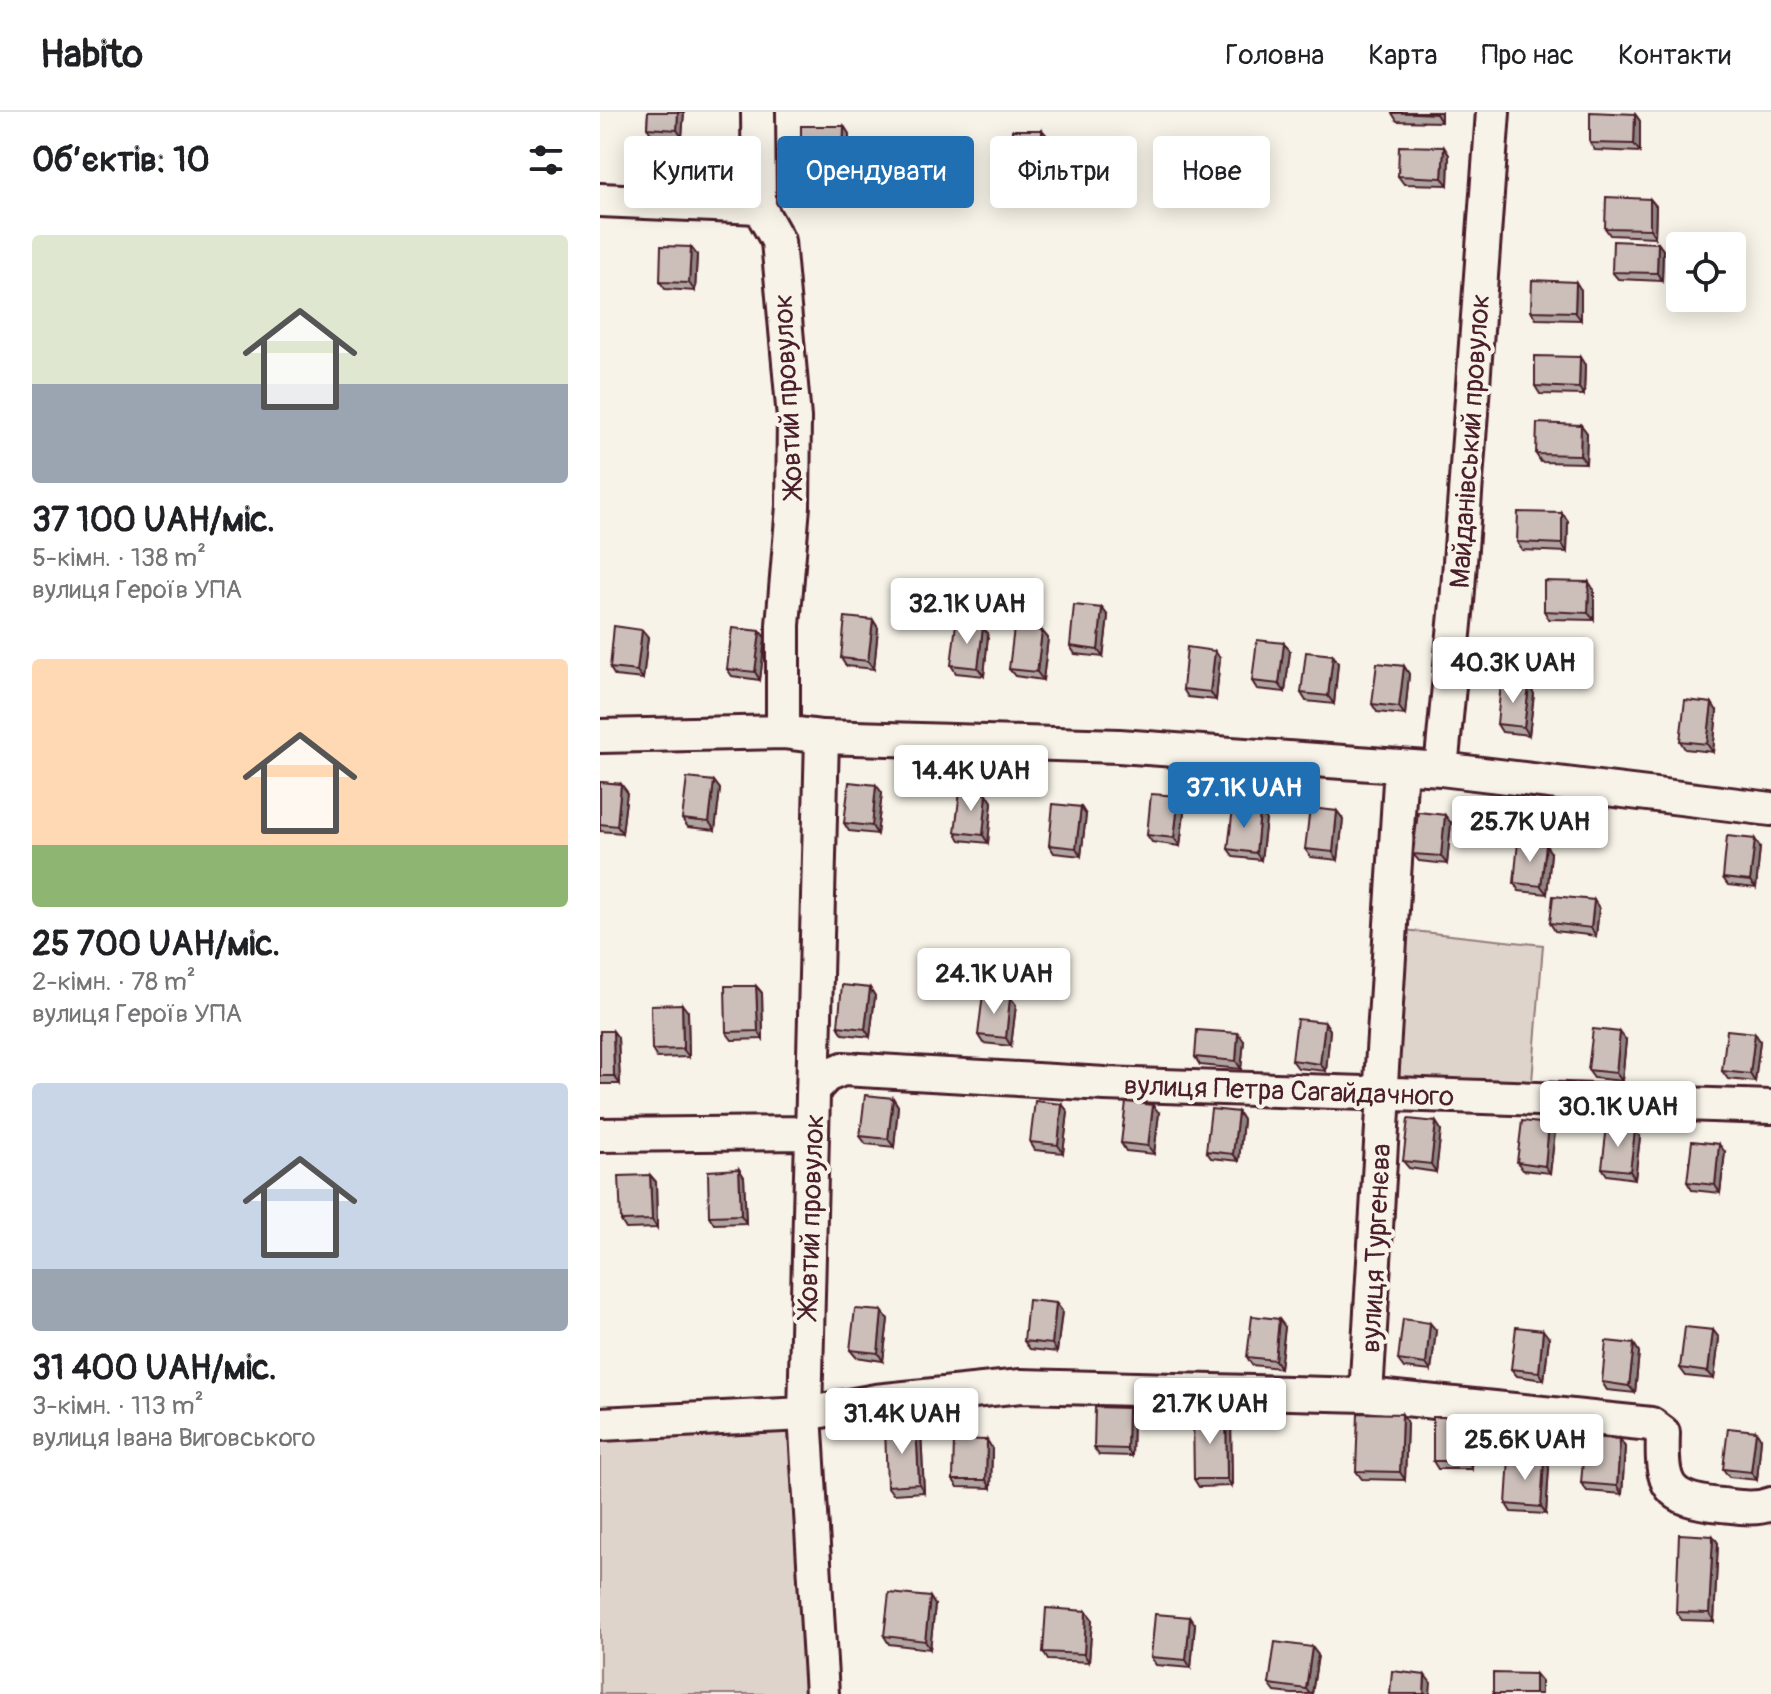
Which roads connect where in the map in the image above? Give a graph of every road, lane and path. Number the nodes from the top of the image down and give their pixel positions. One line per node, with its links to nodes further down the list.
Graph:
1 (758, 112): 3 (street, Жовтий провулок)
2 (1493, 112): 11 (street, Майданівський провулок)
3 (758, 136)
4 (600, 200): 5 (street)
5 (624, 201)
6 (760, 208): 7 (street, Жовтий провулок)
7 (783, 732): 8 (street); 9 (street)
8 (600, 736)
9 (822, 737): 10 (street); 13 (street, Жовтий провулок)
10 (1401, 766): 11 (street); 14 (street, вулиця Тургенєва)
11 (1441, 769): 12 (street)
12 (1771, 809)
13 (814, 1089): 14 (street, вулиця Петра Сагайдачного); 16 (street, Жовтий провулок)
14 (1384, 1094): 15 (street, вулиця Петра Сагайдачного); 18 (street, вулиця Тургенєва)
15 (1771, 1107)
16 (811, 1133): 17 (street); 19 (street, Жовтий провулок)
17 (600, 1135)
18 (1366, 1395): 19 (street); 21 (street)
19 (805, 1414): 20 (street); 22 (street, Жовтий провулок)
20 (600, 1424)
21 (1771, 1504)
22 (822, 1694)

